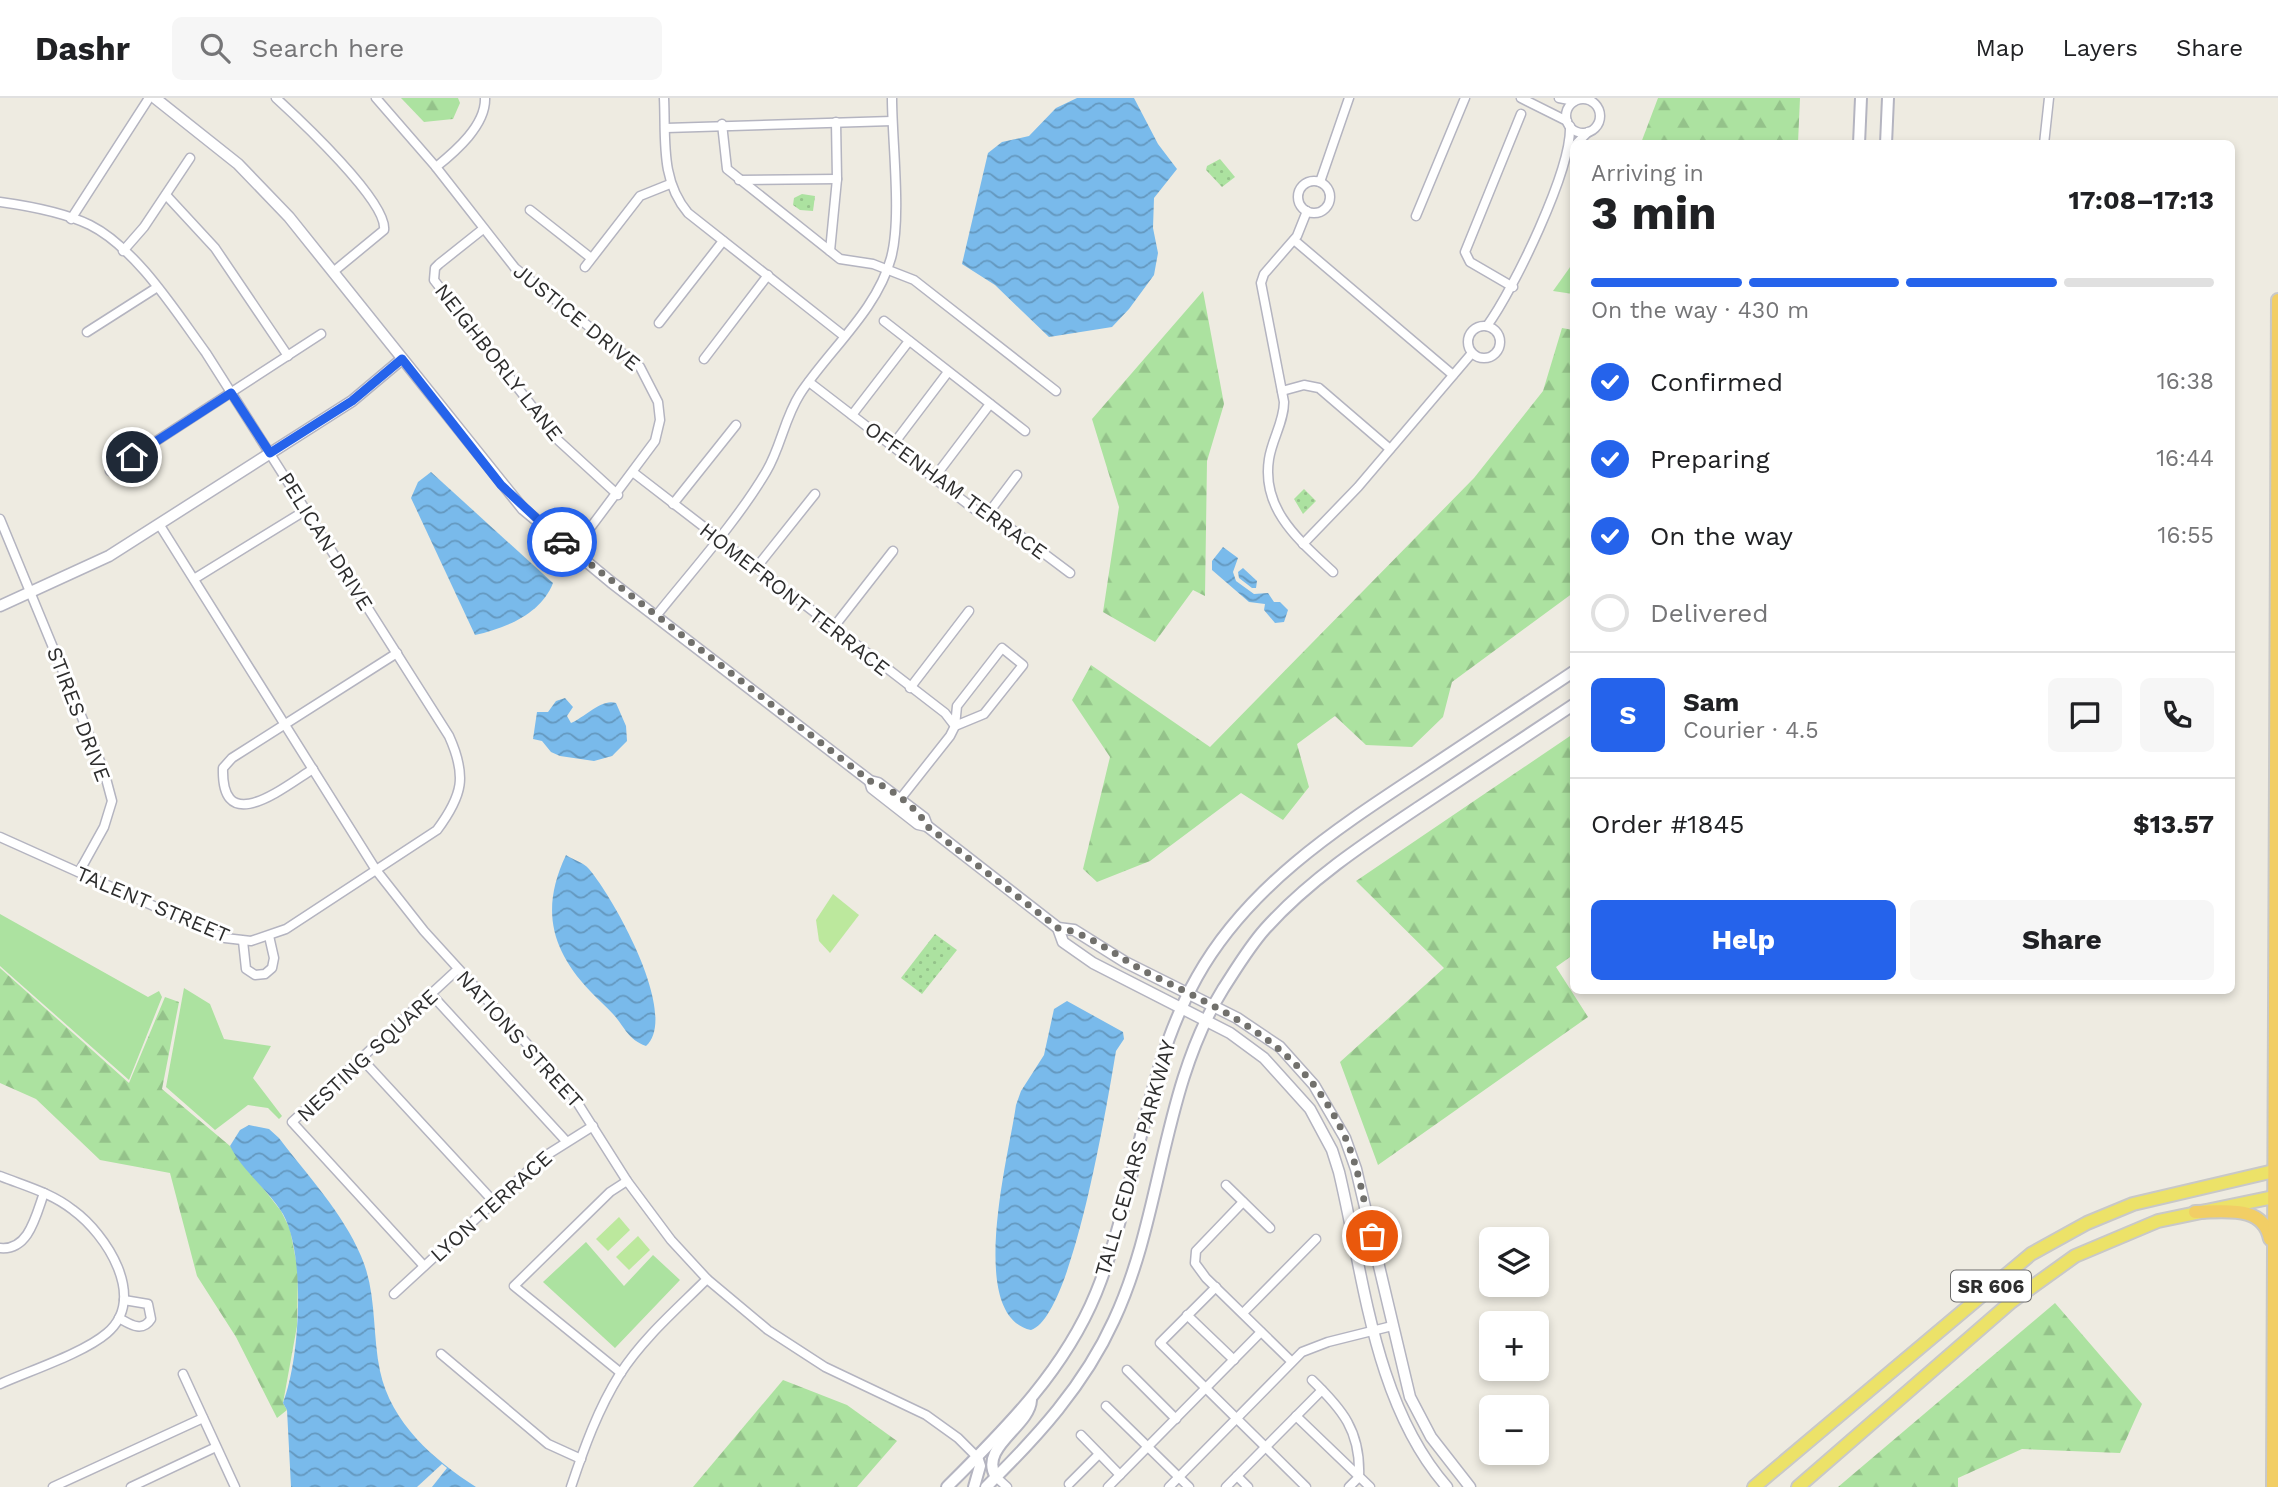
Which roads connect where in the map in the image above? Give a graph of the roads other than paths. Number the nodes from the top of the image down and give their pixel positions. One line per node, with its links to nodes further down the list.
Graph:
1 (149, 98): 42 (street)
2 (155, 98): 51 (street)
3 (276, 98): 51 (street)
4 (376, 98): 32 (street, JUSTICE DRIVE)
5 (485, 98): 32 (street)
6 (664, 98): 23 (street)
7 (892, 98): 19 (street)
8 (1349, 98): 35 (street)
9 (1465, 98): 41 (street)
10 (1521, 98): 21 (street)
11 (1559, 98): 16 (street)
12 (1597, 98): 17 (street)
13 (1861, 98): 27 (main road)
14 (1888, 98): 28 (main road)
15 (2049, 98): 29 (street)
16 (1577, 100): 17 (street); 21 (street)
17 (1599, 110): 24 (street)
18 (1521, 114): 54 (street)
19 (892, 121): 20 (street); 50 (street)
20 (836, 122): 22 (street); 33 (street)
21 (1568, 123): 24 (street); 25 (street)
22 (722, 124): 23 (street); 34 (street)
23 (666, 128): 36 (street)
24 (1588, 132): 26 (street)
25 (1572, 140)
26 (1580, 140)
27 (1859, 140)
28 (1886, 140)
29 (2044, 140)
30 (1570, 154): 54 (street)
31 (190, 158): 37 (street)
32 (436, 167): 43 (street, JUSTICE DRIVE)
33 (837, 179): 34 (street); 47 (street)
34 (739, 180): 47 (street)
35 (1320, 182): 40 (street); 40 (street)
36 (670, 184): 45 (street); 48 (street)
37 (166, 195): 46 (street); 64 (street)
38 (0, 202): 42 (street, PELICAN DRIVE)
39 (530, 210): 48 (street)
40 (1307, 211): 44 (street)
41 (1416, 216)
42 (71, 219): 46 (street, PELICAN DRIVE)
43 (484, 229): 81 (street, JUSTICE DRIVE); 85 (street, NEIGHBORLY LANE)
44 (1294, 240): 68 (street); 70 (street)
45 (723, 241): 52 (street); 57 (street)
46 (123, 251): 53 (street, PELICAN DRIVE)
47 (830, 251): 50 (street)
48 (591, 258): 49 (street)
49 (585, 267)
50 (888, 269): 61 (street); 71 (street)
51 (333, 272): 65 (street)
52 (768, 275): 61 (street); 66 (street)
53 (156, 288): 59 (street); 72 (street, PELICAN DRIVE)
54 (1513, 288): 58 (street)
55 (2278, 300): 129 (highway)
56 (884, 321): 62 (street)
57 (659, 323)
58 (1487, 326): 63 (street); 63 (street)
59 (87, 332)
60 (321, 334): 64 (street)
61 (844, 336): 69 (street)
62 (909, 341): 67 (street); 74 (street)
63 (1472, 352): 68 (street)
64 (288, 356): 72 (street)
65 (402, 359): 79 (street); 93 (street)
66 (704, 359)
67 (948, 372): 73 (street); 77 (street)
68 (1453, 375): 78 (street)
69 (809, 382): 74 (street, OFFENHAM TERRACE); 91 (street)
70 (1282, 390): 78 (street); 92 (street)
71 (1056, 391)
72 (231, 393): 79 (street, PELICAN DRIVE); 80 (street)
73 (990, 404): 76 (street); 83 (street)
74 (852, 415): 77 (street, OFFENHAM TERRACE)
75 (736, 425): 86 (street)
76 (1025, 431)
77 (892, 446): 83 (street, OFFENHAM TERRACE)
78 (1390, 449): 92 (street)
79 (270, 453): 87 (street, PELICAN DRIVE); 90 (street)
80 (110, 471)
81 (634, 473): 85 (street, JUSTICE DRIVE); 86 (street, HOMEFRONT TERRACE)
82 (1017, 475): 88 (street)
83 (934, 478): 88 (street, OFFENHAM TERRACE)
84 (815, 494): 95 (street)
85 (618, 495): 93 (street, JUSTICE DRIVE)
86 (673, 503): 91 (street, HOMEFRONT TERRACE)
87 (306, 510): 98 (street); 104 (street, PELICAN DRIVE)
88 (987, 515): 97 (street, OFFENHAM TERRACE)
89 (0, 519): 99 (street, STIRES DRIVE)
90 (159, 524): 98 (street, NATIONS STREET); 99 (street)
91 (717, 538): 95 (street, HOMEFRONT TERRACE); 102 (street)
92 (1303, 544): 96 (street)
93 (573, 551): 102 (street)
94 (893, 551): 103 (street)
95 (756, 568): 103 (street, HOMEFRONT TERRACE)
96 (1333, 572)
97 (1070, 573)
98 (194, 579): 108 (street, NATIONS STREET)
99 (31, 594): 100 (street); 116 (street, STIRES DRIVE)
100 (0, 607)
101 (969, 611): 106 (street)
102 (656, 616): 111 (street)
103 (833, 628): 106 (street, HOMEFRONT TERRACE)
104 (397, 653): 108 (street); 115 (street, PELICAN DRIVE)
105 (1570, 674): 121 (main road, TALL CEDARS PARKWAY)
106 (910, 688): 109 (street, HOMEFRONT TERRACE)
107 (1570, 707): 123 (main road, TALL CEDARS PARKWAY)
108 (284, 723): 110 (street, NATIONS STREET); 110 (street)
109 (955, 726): 109 (street); 112 (street)
110 (313, 769): 115 (street, NATIONS STREET)
111 (870, 781): 112 (street); 113 (street)
112 (899, 802): 113 (street)
113 (927, 826): 117 (street)
114 (0, 837): 116 (street, TALENT STREET)
115 (376, 870): 118 (street, TALENT STREET); 120 (street, NATIONS STREET)
116 (79, 872): 119 (street, TALENT STREET)
117 (1058, 928): 121 (street); 124 (street)
118 (269, 936): 119 (street, TALENT STREET); 119 (street)
119 (243, 941)
120 (458, 969): 122 (street, NESTING SQUARE); 127 (street, NATIONS STREET)
121 (1189, 993): 123 (street); 124 (main road, TALL CEDARS PARKWAY)
122 (431, 994): 126 (street, NESTING SQUARE); 128 (street)
123 (1215, 1006): 125 (main road, TALL CEDARS PARKWAY); 150 (street)
124 (1180, 1011): 125 (street); 163 (main road, TALL CEDARS PARKWAY)
125 (1206, 1023): 151 (street); 179 (main road, TALL CEDARS PARKWAY)
126 (361, 1058): 135 (street); 141 (street, NESTING SQUARE)
127 (593, 1126): 128 (street, LYON TERRACE); 131 (street, NATIONS STREET)
128 (566, 1141): 135 (street, LYON TERRACE)
129 (2276, 1170): 134 (highway); 200 (main road, SR 606)
130 (0, 1176): 133 (street)
131 (627, 1181): 143 (street, NATIONS STREET); 157 (street)
132 (1226, 1185): 136 (street)
133 (44, 1193): 140 (street); 146 (street)
134 (2277, 1197): 137 (main road, SR 606); 142 (highway)
135 (494, 1202): 141 (street, LYON TERRACE)
136 (1244, 1202): 138 (street); 144 (street)
137 (2195, 1212): 142 (highway); 201 (main road, SR 606)
138 (1270, 1228)
139 (1316, 1239): 147 (street)
140 (0, 1248)
141 (424, 1266): 145 (street, LYON TERRACE)
142 (2275, 1275): 202 (highway)
143 (707, 1279): 157 (street); 174 (street, NATIONS STREET)
144 (1216, 1287): 147 (street); 148 (street)
145 (394, 1294)
146 (124, 1300): 149 (street); 149 (street)
147 (1243, 1312): 152 (street)
148 (1187, 1315): 154 (street); 161 (street)
149 (119, 1318): 160 (street)
150 (1392, 1326): 151 (street); 199 (street)
151 (1375, 1331): 155 (street); 198 (street)
152 (1261, 1332): 154 (street); 155 (street)
153 (441, 1354): 175 (street)
154 (1234, 1360): 161 (street)
155 (1292, 1361): 168 (street)
156 (1127, 1370): 167 (street)
157 (621, 1373): 175 (street)
158 (183, 1374): 166 (street)
159 (1312, 1380): 162 (street)
160 (0, 1384)
161 (1206, 1388): 167 (street); 168 (street)
162 (1322, 1390): 165 (street); 178 (street)
163 (1031, 1400): 174 (main road, TALL CEDARS PARKWAY); 179 (main road)
164 (1106, 1406): 171 (street)
165 (1296, 1416): 172 (street); 178 (street)
166 (203, 1418): 170 (street); 182 (street)
167 (1176, 1419): 171 (street)
168 (1236, 1419): 172 (street); 180 (street)
169 (1080, 1435): 173 (street)
170 (216, 1447): 183 (street); 184 (street)
171 (1148, 1447): 176 (street); 180 (street)
172 (1265, 1447): 177 (street); 195 (street)
173 (1099, 1454): 176 (street); 181 (street)
174 (977, 1457): 186 (main road, TALL CEDARS PARKWAY); 187 (main road)
175 (581, 1459): 185 (street)
176 (1119, 1475): 190 (street)
177 (1237, 1476): 193 (street); 194 (street)
178 (1359, 1476): 196 (street); 197 (street)
179 (996, 1477): 188 (main road, TALL CEDARS PARKWAY); 189 (street)
180 (1179, 1477): 191 (street); 192 (street)
181 (1069, 1486)
182 (52, 1487)
183 (131, 1487)
184 (234, 1487)
185 (571, 1487)
186 (947, 1487)
187 (974, 1487)
188 (986, 1487)
189 (1007, 1487)
190 (1108, 1487)
191 (1169, 1487)
192 (1189, 1487)
193 (1226, 1487)
194 (1248, 1487)
195 (1306, 1487)
196 (1349, 1487)
197 (1370, 1487)
198 (1447, 1487)
199 (1470, 1487)
200 (1754, 1487)
201 (1798, 1487)
202 (2273, 1487)

